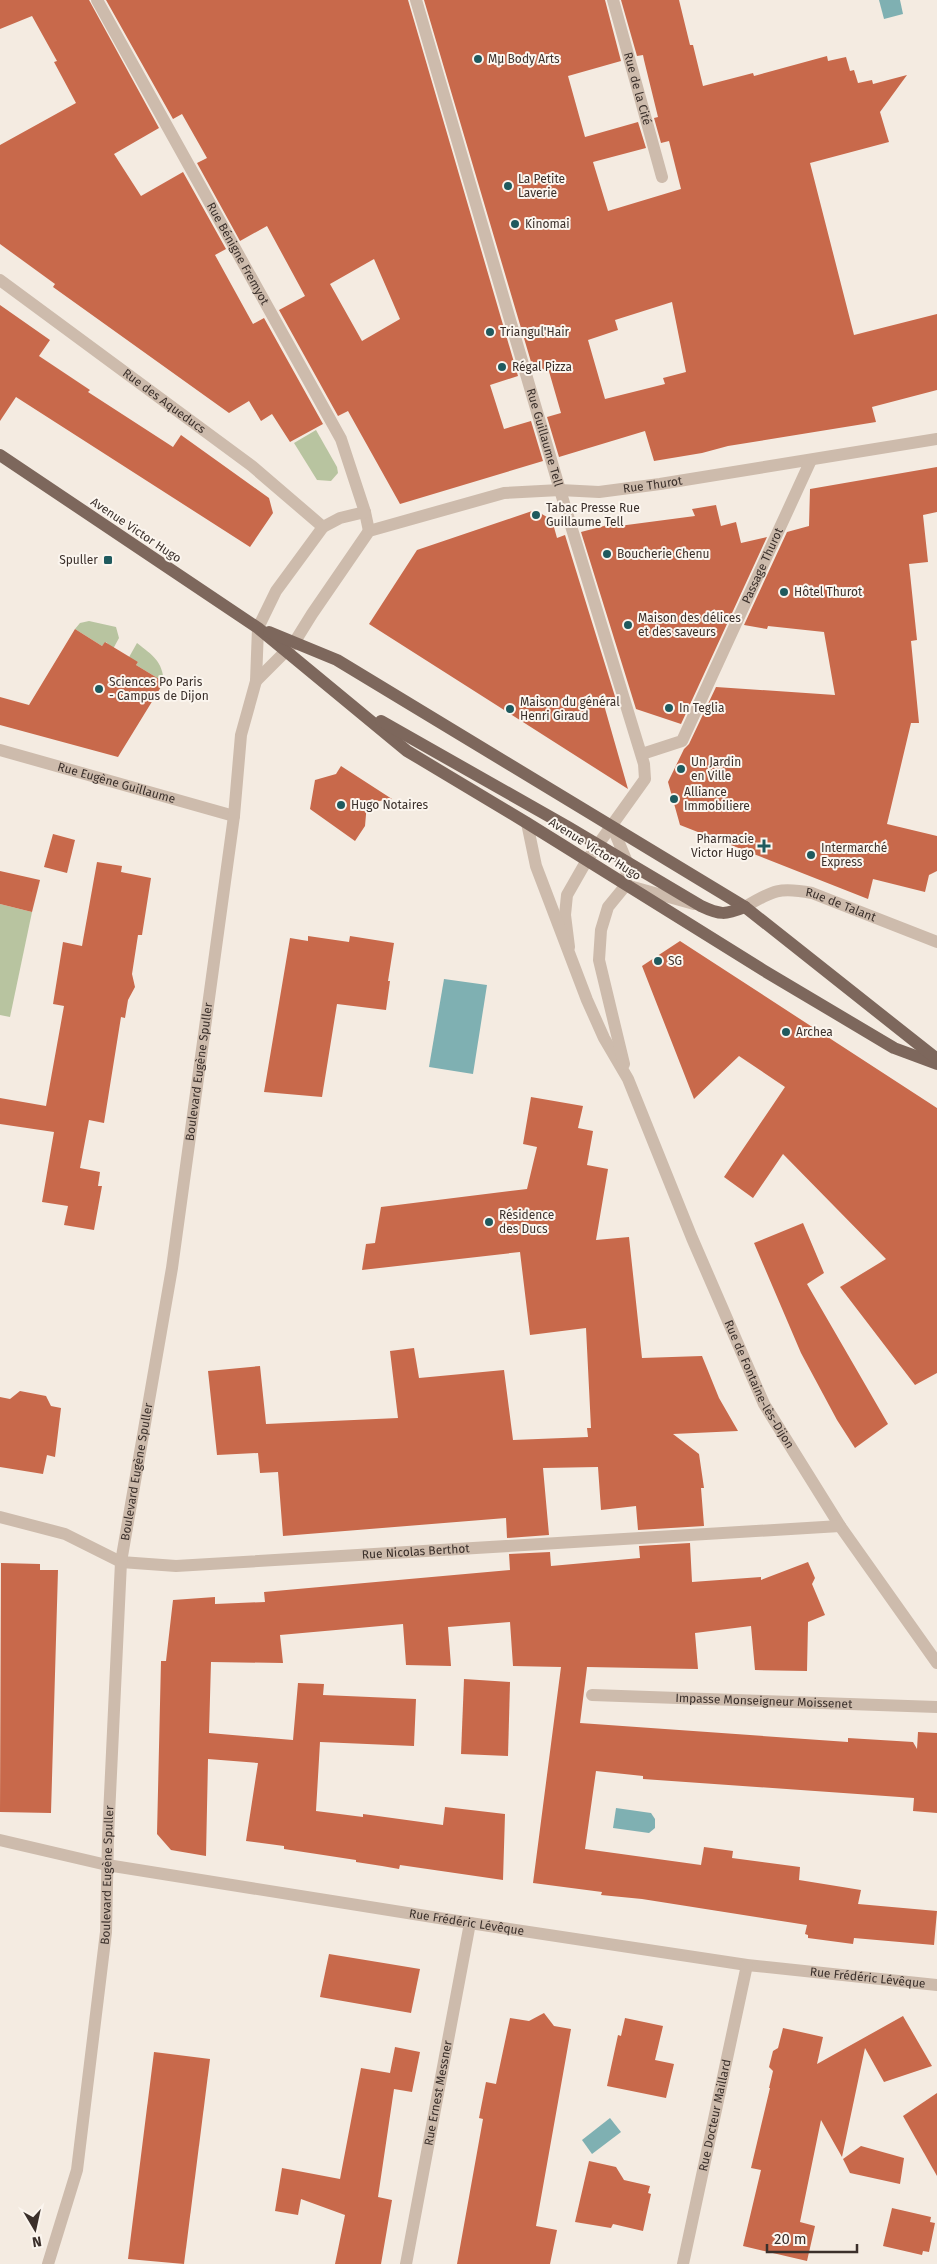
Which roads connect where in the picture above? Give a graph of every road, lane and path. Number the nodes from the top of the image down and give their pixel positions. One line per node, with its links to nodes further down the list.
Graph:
1 (97, 0): 10 (street, Rue Bénigne Fremyot)
2 (416, 0): 9 (street, Rue Guillaume Tell)
3 (613, 0): 4 (street, Rue de la Cité)
4 (662, 177)
5 (0, 280): 11 (street, Rue des Aqueducs)
6 (937, 439): 8 (street, Rue Thurot)
7 (0, 455): 13 (main road, Avenue Victor Hugo)
8 (811, 460): 9 (street, Rue Thurot); 18 (street, Passage Thurot)
9 (560, 490): 12 (street, Rue Thurot); 18 (street, Rue Guillaume Tell)
10 (365, 512): 11 (street); 12 (street)
11 (323, 527): 13 (street)
12 (369, 531): 14 (street)
13 (258, 628): 14 (main road, Avenue Victor Hugo); 15 (street, Boulevard Eugène Spuller)
14 (290, 647): 15 (street, Boulevard Eugène Spuller); 16 (main road, Avenue Victor Hugo); 21 (main road, Avenue Victor Hugo)
15 (256, 681): 19 (street, Boulevard Eugène Spuller)
16 (353, 705): 20 (main road, Avenue Victor Hugo); 22 (main road)
17 (0, 750): 19 (street, Rue Eugène Guillaume)
18 (642, 754): 21 (street, Rue Guillaume Tell)
19 (234, 816): 35 (street, Boulevard Eugène Spuller)
20 (527, 823): 23 (main road, Avenue Victor Hugo); 29 (street, Rue de Fontaine-lès-Dijon)
21 (612, 826): 22 (street, Rue Guillaume Tell); 24 (street); 27 (main road, Avenue Victor Hugo)
22 (598, 845): 23 (street, Rue Guillaume Tell); 24 (main road)
23 (587, 860): 25 (main road, Avenue Victor Hugo); 29 (street, Rue de Fontaine-lès-Dijon)
24 (627, 862): 25 (street); 26 (main road)
25 (626, 885): 26 (street); 31 (main road, Avenue Victor Hugo); 32 (street, Rue de Fontaine-lès-Dijon)
26 (701, 906): 27 (main road)
27 (745, 907): 28 (street, Rue de Talant); 30 (main road, Avenue Victor Hugo)
28 (937, 942)
29 (569, 947): 32 (street, Rue de Fontaine-lès-Dijon)
30 (937, 1059)
31 (937, 1064)
32 (628, 1079): 34 (street, Rue de Fontaine-lès-Dijon)
33 (0, 1517): 35 (street, Rue Nicolas Berthot)
34 (840, 1526): 35 (street, Rue Nicolas Berthot); 36 (street, Rue de Fontaine-lès-Dijon)
35 (121, 1562): 40 (street, Boulevard Eugène Spuller)
36 (937, 1664)
37 (592, 1695): 38 (street, Impasse Monseigneur Moissenet)
38 (937, 1707)
39 (0, 1840): 40 (street, Rue Frédéric Lévêque)
40 (107, 1865): 41 (street, Rue Frédéric Lévêque); 44 (street, Boulevard Eugène Spuller)
41 (470, 1923): 42 (street, Rue Frédéric Lévêque); 45 (street, Rue Ernest Messner)
42 (747, 1965): 43 (street, Rue Frédéric Lévêque); 46 (street, Rue Docteur Maillard)
43 (937, 1986)
44 (48, 2264)
45 (406, 2264)
46 (683, 2264)

